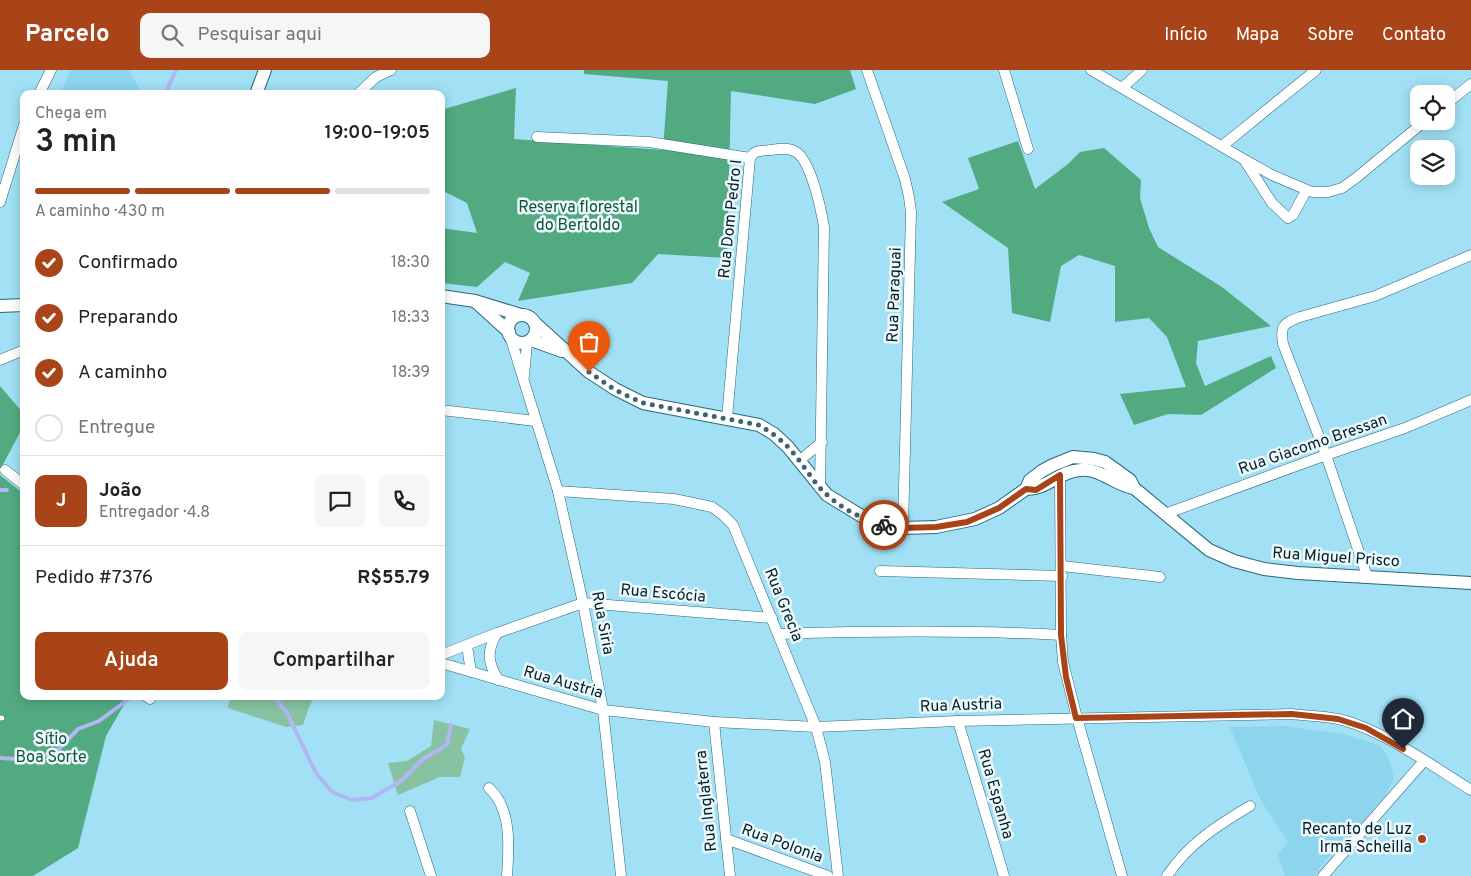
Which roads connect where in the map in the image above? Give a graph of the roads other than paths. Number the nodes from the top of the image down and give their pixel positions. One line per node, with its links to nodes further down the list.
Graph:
1 (51, 70): 11 (street)
2 (265, 70): 12 (street)
3 (391, 70): 13 (street)
4 (866, 70): 52 (street, Rua Paraguai)
5 (1004, 70): 19 (street)
6 (1091, 70): 10 (street)
7 (1142, 70): 10 (street)
8 (1316, 70): 18 (street)
9 (1471, 84): 14 (street)
10 (1123, 87): 18 (street)
11 (41, 90)
12 (258, 90)
13 (362, 90)
14 (1455, 97)
15 (1414, 130): 22 (street)
16 (537, 137): 20 (street)
17 (20, 138): 23 (street)
18 (1222, 146): 21 (street)
19 (1028, 149)
20 (750, 158): 39 (street, Rua Dom Pedro I); 41 (street, Rua Dom Pedro I)
21 (1245, 160): 22 (street); 22 (street)
22 (1309, 192)
23 (0, 202)
24 (1471, 255): 42 (street)
25 (445, 296): 26 (street, Rua Miguel Prisco)
26 (475, 300): 29 (street, Rua Miguel Prisco); 31 (street, Rua Miguel Prisco)
27 (1, 304): 28 (street)
28 (20, 305)
29 (522, 315): 30 (street, Rua Miguel Prisco); 31 (street)
30 (536, 324): 32 (street); 34 (street, Rua Miguel Prisco)
31 (509, 334): 32 (street, Rua Miguel Prisco); 36 (street, Rua Siria)
32 (529, 342): 34 (street, Rua Miguel Prisco); 36 (street, Rua Siria)
33 (20, 352): 35 (street)
34 (566, 352): 39 (street, Rua Miguel Prisco)
35 (0, 360)
36 (523, 382): 40 (street, Rua Siria)
37 (1471, 400): 42 (street, Rua Giacomo Bressan)
38 (445, 410): 40 (street)
39 (727, 418): 43 (street, Rua Miguel Prisco)
40 (535, 421): 50 (street, Rua Siria)
41 (822, 442): 43 (street); 47 (street, Rua Dom Pedro I)
42 (1326, 455): 51 (street, Rua Giacomo Bressan); 55 (street)
43 (799, 461): 47 (street, Rua Miguel Prisco)
44 (4, 470): 46 (street)
45 (1060, 475): 48 (street, Rua Miguel Prisco); 49 (street, Rua Miguel Prisco); 54 (street)
46 (20, 482)
47 (820, 488): 52 (street, Rua Miguel Prisco)
48 (1134, 488): 49 (street, Rua Miguel Prisco); 51 (street, Rua Miguel Prisco)
49 (1026, 489): 52 (street, Rua Miguel Prisco)
50 (558, 491): 58 (street, Rua Siria); 59 (street, Rua Grecia)
51 (1165, 514): 55 (street, Rua Miguel Prisco)
52 (903, 528)
53 (880, 571): 54 (street)
54 (1062, 571): 56 (street); 62 (street)
55 (1367, 576): 57 (street, Rua Miguel Prisco)
56 (1160, 577)
57 (1471, 583)
58 (583, 602): 59 (street, Rua Escócia); 60 (street, Rua Escócia); 68 (street, Rua Siria)
59 (772, 618): 61 (street, Rua Grecia)
60 (497, 633): 63 (street, Rua Escócia); 67 (street)
61 (779, 634): 62 (street); 72 (street, Rua Grecia)
62 (1061, 635): 69 (street)
63 (468, 646): 64 (street, Rua Escócia); 66 (street)
64 (445, 654)
65 (445, 663): 66 (street, Rua Austria)
66 (471, 672): 67 (street, Rua Austria)
67 (498, 680): 68 (street, Rua Austria)
68 (603, 710): 71 (street, Rua Austria); 81 (street, Rua Siria)
69 (1076, 718): 70 (street, Rua Austria); 73 (street, Rua Austria); 86 (street)
70 (958, 721): 72 (street, Rua Austria); 85 (street, Rua Espanha)
71 (714, 722): 72 (street, Rua Austria); 78 (street, Rua Inglaterra)
72 (816, 727): 84 (street, Rua Grecia)
73 (1424, 761): 75 (street, Rua Austria); 88 (street)
74 (489, 788): 80 (street)
75 (1471, 790)
76 (1250, 806): 87 (street)
77 (410, 811): 79 (street)
78 (726, 839): 82 (street, Rua Inglaterra); 83 (street, Rua Polonia)
79 (431, 876)
80 (507, 876)
81 (620, 876)
82 (730, 876)
83 (828, 876)
84 (838, 876)
85 (1004, 876)
86 (1122, 876)
87 (1167, 876)
88 (1323, 876)

